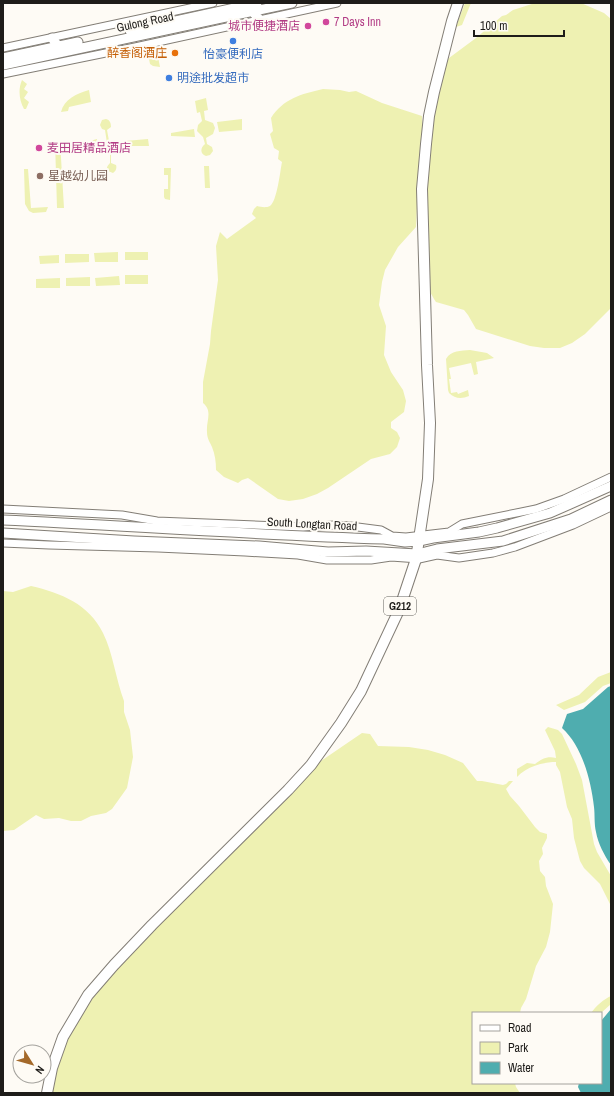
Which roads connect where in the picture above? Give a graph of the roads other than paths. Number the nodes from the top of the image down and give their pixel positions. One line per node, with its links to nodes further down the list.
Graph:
1 (292, 3): 5 (main road, Gulong Road)
2 (337, 3): 7 (street)
3 (458, 3): 23 (highway, G212)
4 (209, 4): 6 (main road); 8 (street)
5 (255, 7): 6 (main road, Gulong Road); 7 (main road); 12 (main road, Gulong Road)
6 (209, 13): 9 (main road, Gulong Road)
7 (259, 20): 13 (street)
8 (52, 38): 9 (main road); 10 (street)
9 (58, 46): 11 (main road, Gulong Road)
10 (3, 48)
11 (3, 58)
12 (3, 65)
13 (3, 74)
14 (611, 477): 23 (street)
15 (611, 486): 22 (main road, South Longtan Road)
16 (611, 500): 26 (main road, South Longtan Road)
17 (611, 507): 28 (street)
18 (3, 509): 20 (street)
19 (3, 520): 20 (main road, South Longtan Road)
20 (160, 525): 23 (street); 24 (main road, South Longtan Road)
21 (3, 533): 29 (main road, South Longtan Road)
22 (471, 533): 23 (main road, South Longtan Road); 27 (main road)
23 (419, 538): 24 (main road, South Longtan Road); 30 (highway, G212)
24 (366, 539): 29 (main road)
25 (3, 542): 30 (street)
26 (492, 543): 27 (main road, South Longtan Road); 28 (main road)
27 (473, 546): 30 (main road, South Longtan Road)
28 (504, 550): 30 (street)
29 (366, 551): 30 (main road, South Longtan Road)
30 (416, 557): 31 (highway, G212)
31 (47, 1093)

